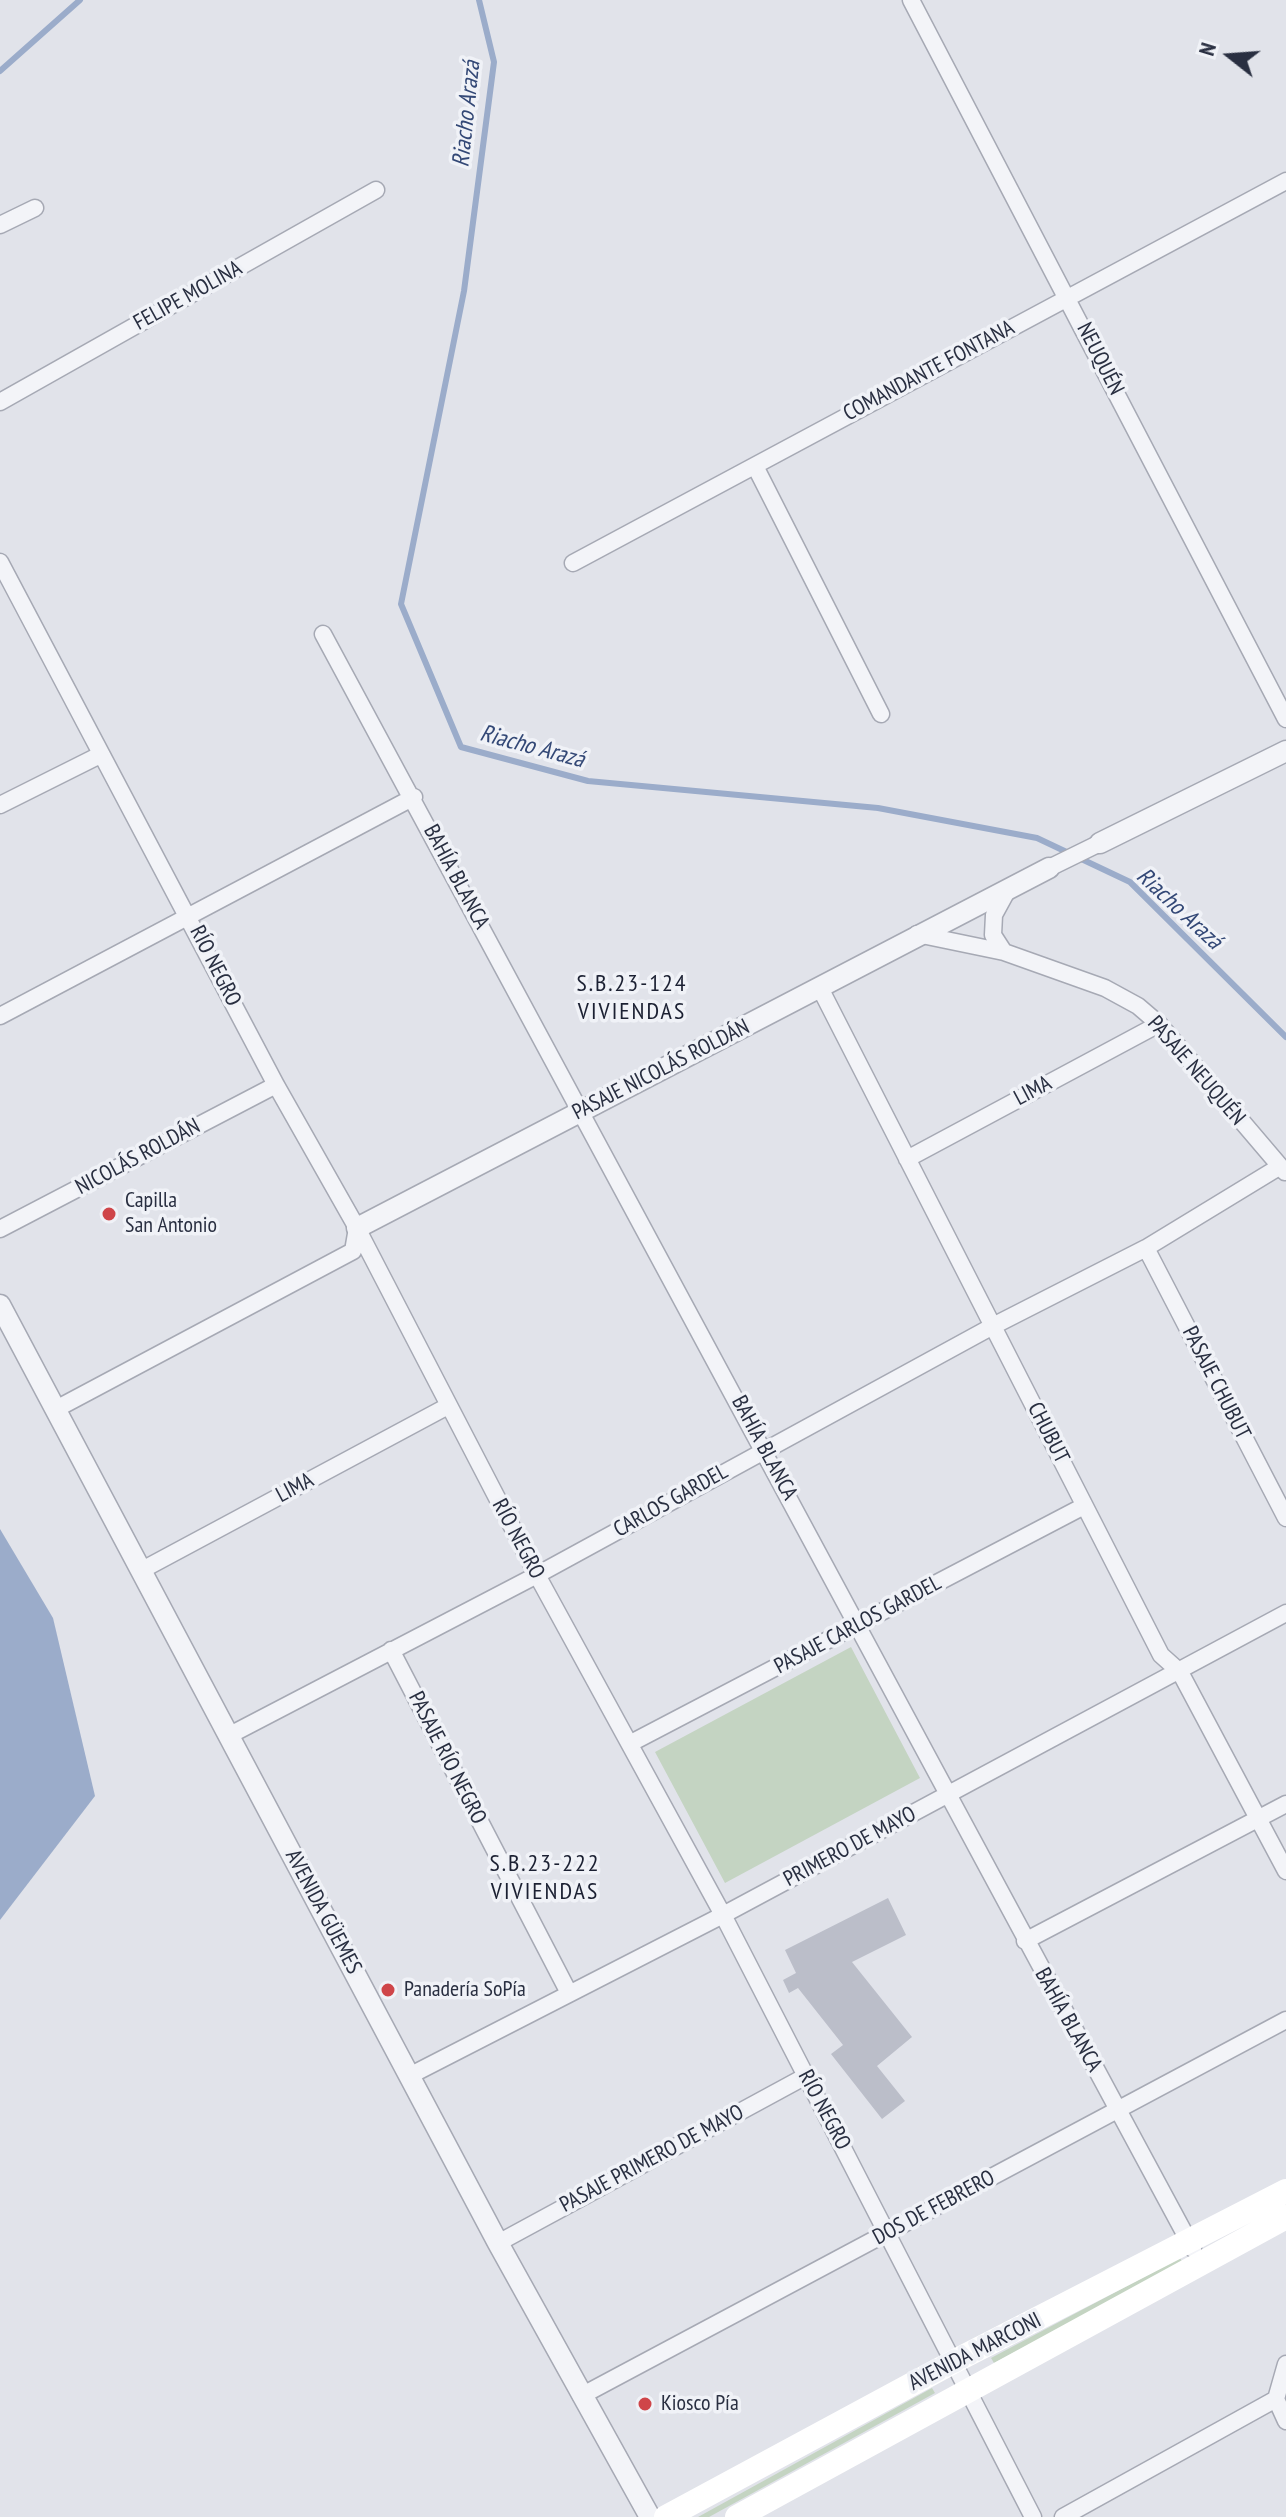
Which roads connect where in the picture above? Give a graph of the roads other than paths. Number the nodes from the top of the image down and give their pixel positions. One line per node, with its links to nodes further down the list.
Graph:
1 (911, 0): 6 (street, NEUQUÉN)
2 (1286, 181): 6 (street, COMANDANTE FONTANA)
3 (376, 190): 7 (street, FELIPE MOLINA)
4 (35, 208): 5 (street)
5 (0, 225)
6 (1068, 296): 8 (street, COMANDANTE FONTANA); 13 (street, NEUQUÉN)
7 (0, 402)
8 (755, 466): 10 (street, COMANDANTE FONTANA); 12 (street)
9 (0, 562): 15 (street, RÍO NEGRO)
10 (573, 563)
11 (323, 634): 16 (street, BAHÍA BLANCA)
12 (881, 714)
13 (1286, 719)
14 (1286, 751): 18 (street, PASAJE NICOLÁS ROLDÁN)
15 (100, 755): 17 (street); 21 (street, RÍO NEGRO)
16 (414, 797): 21 (street); 28 (street, BAHÍA BLANCA)
17 (0, 805)
18 (1100, 843): 19 (street, PASAJE NICOLÁS ROLDÁN)
19 (1049, 868): 20 (street, PASAJE NICOLÁS ROLDÁN)
20 (1006, 893): 22 (street, PASAJE NICOLÁS ROLDÁN); 23 (street)
21 (189, 916): 25 (street); 27 (street, RÍO NEGRO)
22 (917, 934): 23 (street, PASAJE NEUQUÉN); 24 (street, PASAJE NICOLÁS ROLDÁN)
23 (1004, 952): 26 (street, PASAJE NEUQUÉN)
24 (820, 988): 28 (street, PASAJE NICOLÁS ROLDÁN); 29 (street, CHUBUT)
25 (0, 1016)
26 (1159, 1024): 29 (street, LIMA); 30 (street, PASAJE NEUQUÉN)
27 (276, 1085): 31 (street, RÍO NEGRO); 32 (street, NICOLÁS ROLDÁN)
28 (581, 1112): 31 (street, PASAJE NICOLÁS ROLDÁN); 38 (street, BAHÍA BLANCA)
29 (907, 1159): 35 (street, CHUBUT)
30 (1282, 1170): 33 (street, CARLOS GARDEL)
31 (357, 1228): 36 (street, RÍO NEGRO); 37 (street)
32 (0, 1229)
33 (1146, 1248): 35 (street, CARLOS GARDEL); 40 (street, PASAJE CHUBUT)
34 (0, 1305): 37 (street, AVENIDA GÜEMES)
35 (993, 1326): 38 (street, CARLOS GARDEL); 39 (street, CHUBUT)
36 (448, 1406): 41 (street, LIMA); 42 (street, RÍO NEGRO)
37 (56, 1409): 41 (street, AVENIDA GÜEMES)
38 (766, 1449): 42 (street, CARLOS GARDEL); 44 (street, BAHÍA BLANCA)
39 (1084, 1506): 44 (street, PASAJE CARLOS GARDEL); 46 (street, CHUBUT)
40 (1286, 1518)
41 (142, 1570): 47 (street, AVENIDA GÜEMES)
42 (537, 1575): 45 (street, CARLOS GARDEL); 48 (street, RÍO NEGRO)
43 (1286, 1613): 46 (street, PRIMERO DE MAYO)
44 (856, 1627): 48 (street, PASAJE CARLOS GARDEL); 49 (street, BAHÍA BLANCA)
45 (391, 1650): 47 (street, CARLOS GARDEL); 55 (street, PASAJE RÍO NEGRO)
46 (1180, 1672): 49 (street, PRIMERO DE MAYO); 51 (street, CHUBUT)
47 (228, 1736): 57 (street, AVENIDA GÜEMES)
48 (631, 1743): 53 (street, RÍO NEGRO)
49 (948, 1796): 53 (street, PRIMERO DE MAYO); 54 (street, BAHÍA BLANCA)
50 (1286, 1804): 51 (street)
51 (1258, 1820): 52 (street, CHUBUT); 54 (street)
52 (1286, 1871)
53 (723, 1915): 55 (street, PRIMERO DE MAYO); 58 (street, RÍO NEGRO)
54 (1025, 1941): 59 (street, BAHÍA BLANCA)
55 (569, 1993): 57 (street, PRIMERO DE MAYO)
56 (1286, 2020): 59 (street, DOS DE FEBRERO)
57 (411, 2075): 63 (street, AVENIDA GÜEMES)
58 (806, 2076): 62 (street, RÍO NEGRO); 63 (street, PASAJE PRIMERO DE MAYO)
59 (1118, 2111): 62 (street, DOS DE FEBRERO); 64 (street, BAHÍA BLANCA)
60 (1286, 2191): 64 (main road, AVENIDA MARCONI)
61 (1286, 2217): 64 (main road, AVENIDA MARCONI)
62 (888, 2232): 65 (street, RÍO NEGRO); 68 (street, DOS DE FEBRERO)
63 (498, 2243): 68 (street, AVENIDA GÜEMES)
64 (1196, 2252): 65 (main road, AVENIDA MARCONI); 67 (main road, AVENIDA MARCONI)
65 (955, 2361): 67 (street, RÍO NEGRO); 72 (main road, AVENIDA MARCONI)
66 (1286, 2364): 69 (street)
67 (969, 2389): 73 (main road, AVENIDA MARCONI); 74 (street, RÍO NEGRO)
68 (581, 2396): 71 (street, AVENIDA GÜEMES)
69 (1276, 2399): 70 (street); 75 (street)
70 (1286, 2421)
71 (650, 2517)
72 (666, 2517)
73 (737, 2517)
74 (1033, 2517)
75 (1063, 2517)

